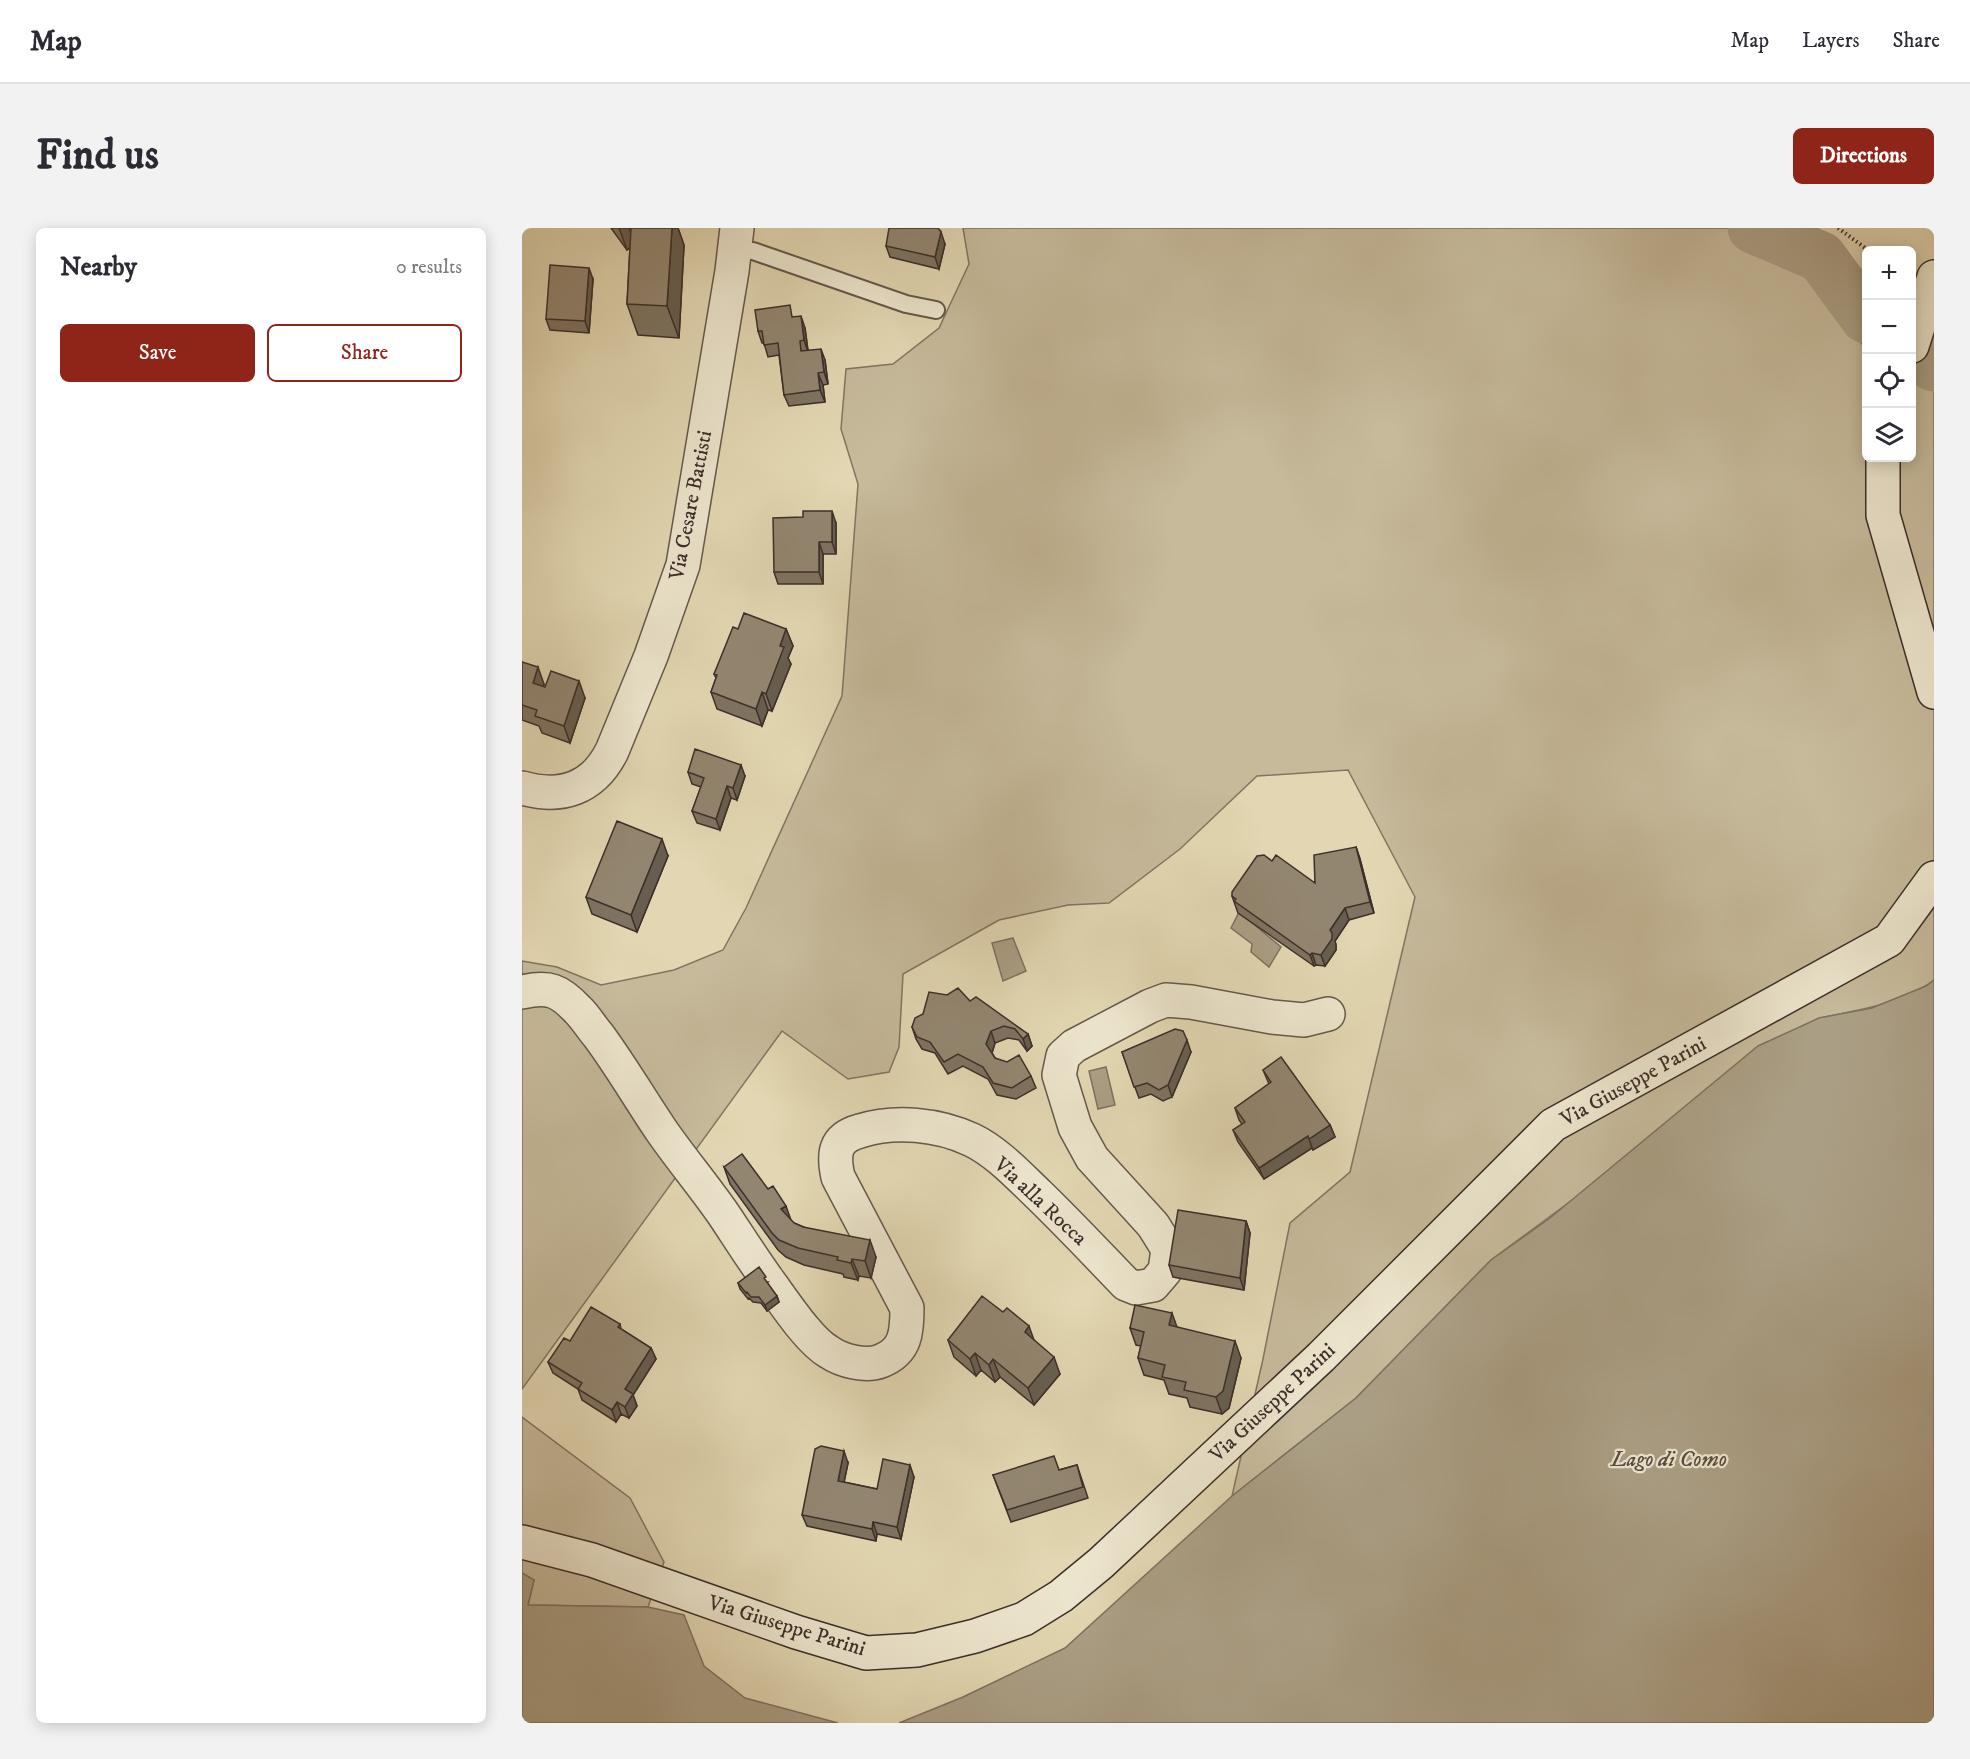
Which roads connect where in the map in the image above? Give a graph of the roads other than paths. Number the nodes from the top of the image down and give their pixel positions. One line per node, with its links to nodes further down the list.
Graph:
1 (736, 239): 3 (lane, Via Cesare Battisti); 7 (street, Via Cesare Battisti)
2 (1934, 277): 4 (street)
3 (936, 310)
4 (1916, 333)
5 (1883, 462): 6 (street)
6 (1934, 693)
7 (522, 788)
8 (1934, 878): 11 (street, Via Giuseppe Parini)
9 (522, 992): 10 (street, Via alla Rocca)
10 (1329, 1014)
11 (522, 1542)

